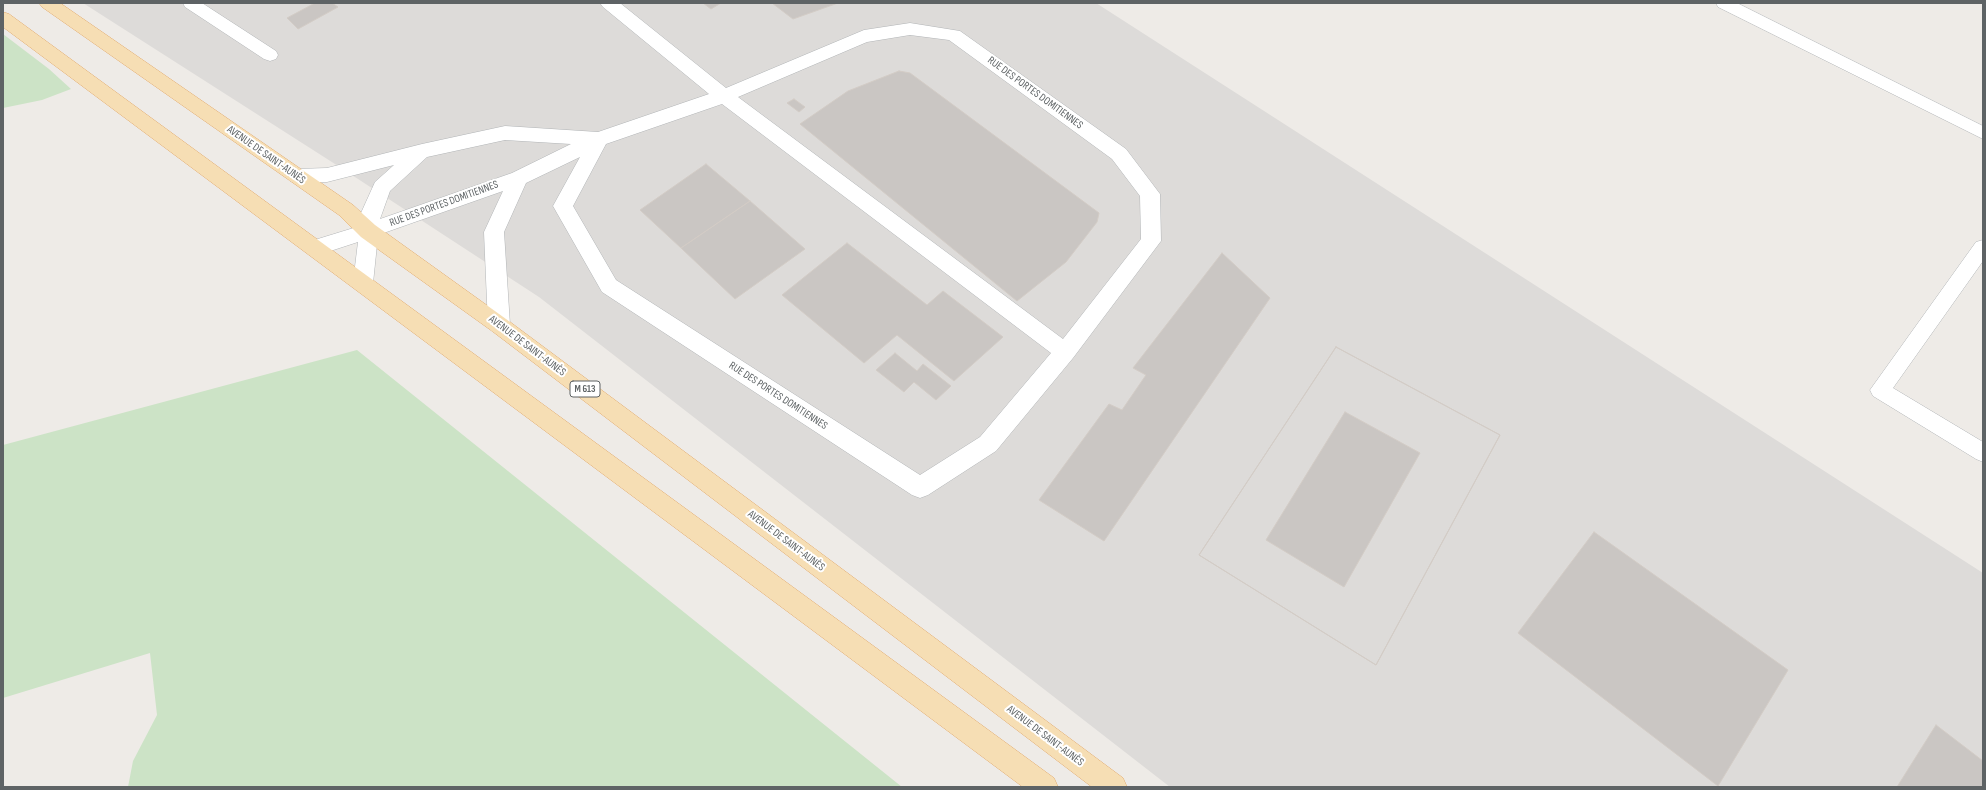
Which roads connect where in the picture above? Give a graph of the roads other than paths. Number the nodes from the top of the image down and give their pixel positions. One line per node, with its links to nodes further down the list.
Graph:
1 (48, 3): 11 (main road, AVENUE DE SAINT-AUNÈS / M 613)
2 (191, 3): 6 (lane)
3 (609, 3): 7 (street)
4 (1724, 3): 8 (lane)
5 (3, 18): 15 (main road)
6 (270, 55)
7 (724, 96): 9 (street, RUE DES PORTES DOMITIENNES); 18 (street); 18 (street, RUE DES PORTES DOMITIENNES)
8 (1983, 133)
9 (600, 139): 10 (street, RUE DES PORTES DOMITIENNES); 12 (street, RUE DES PORTES DOMITIENNES); 18 (street, RUE DES PORTES DOMITIENNES)
10 (422, 151): 11 (street, RUE DES PORTES DOMITIENNES); 13 (street, RUE DES PORTES DOMITIENNES)
11 (297, 176): 13 (main road, AVENUE DE SAINT-AUNÈS / M 613)
12 (519, 178): 13 (street, RUE DES PORTES DOMITIENNES); 17 (street, RUE DES PORTES DOMITIENNES)
13 (368, 231): 15 (street, RUE DES PORTES DOMITIENNES); 16 (street, RUE DES PORTES DOMITIENNES); 17 (main road, AVENUE DE SAINT-AUNÈS / M 613)
14 (1983, 247): 19 (lane)
15 (315, 248): 16 (main road)
16 (363, 283): 20 (main road)
17 (499, 325): 21 (main road, AVENUE DE SAINT-AUNÈS / M 613)
18 (1065, 352)
19 (1983, 453)
20 (1045, 787)
21 (1114, 787)

